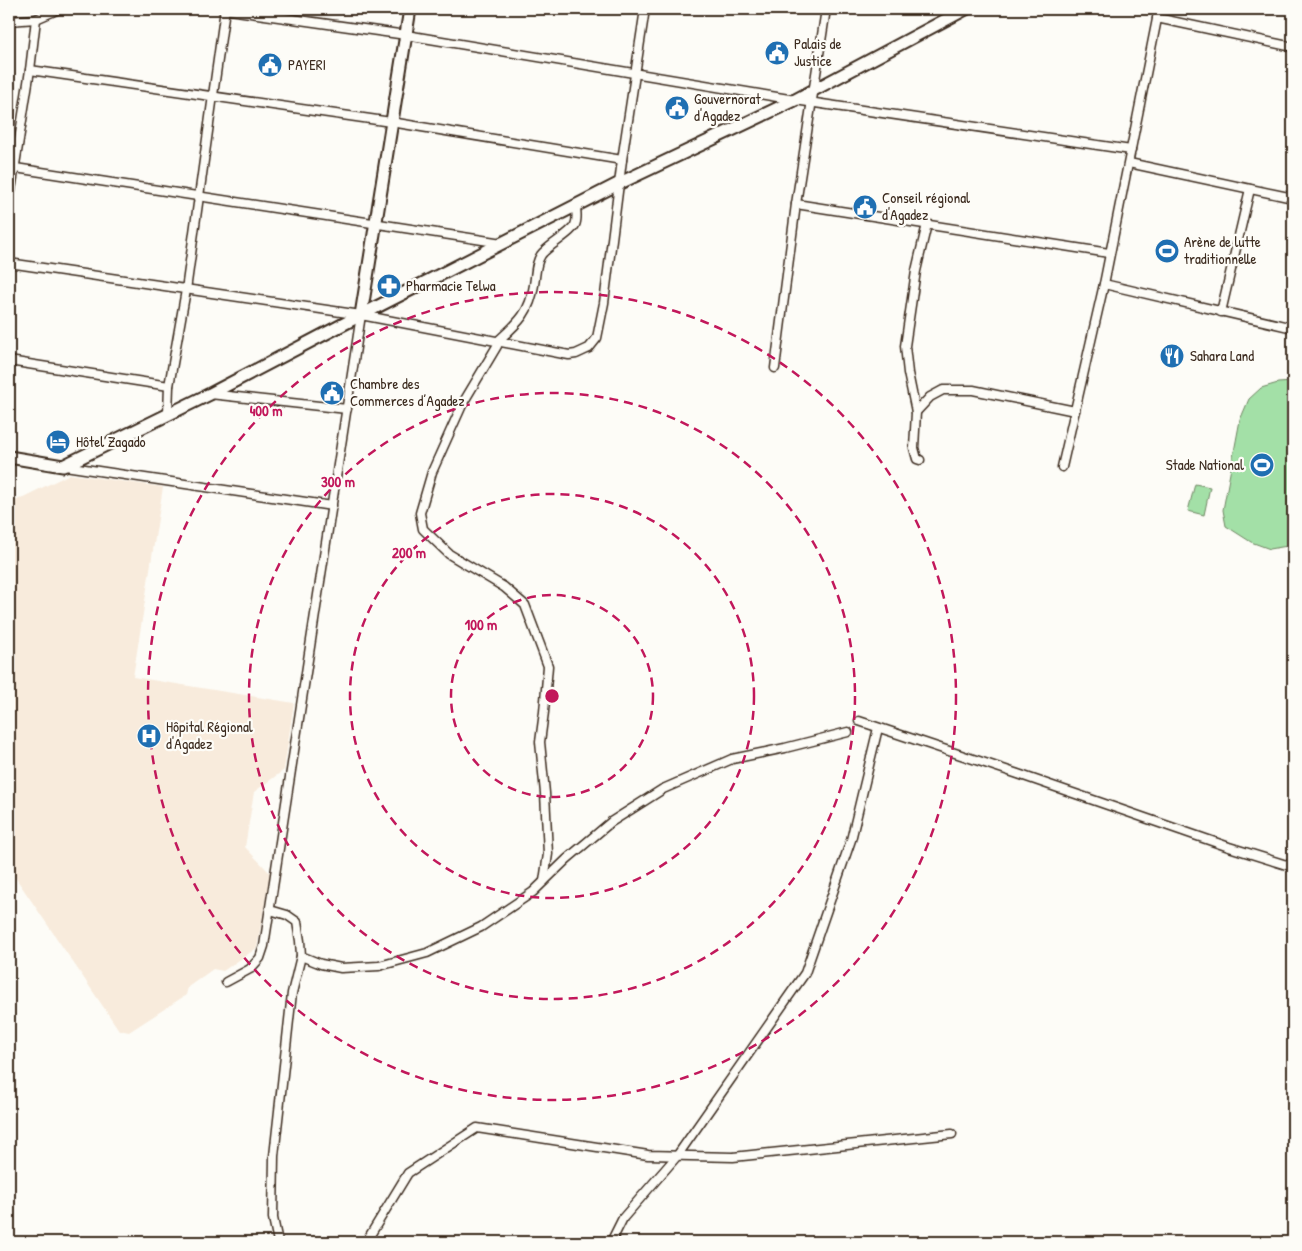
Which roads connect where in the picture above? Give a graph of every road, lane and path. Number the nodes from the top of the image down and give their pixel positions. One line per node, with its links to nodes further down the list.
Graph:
1 (59, 9): 9 (street)
2 (224, 9): 11 (street); 15 (street)
3 (410, 9): 11 (main road)
4 (644, 9): 14 (street)
5 (826, 9): 16 (street)
6 (966, 9): 16 (main road)
7 (1159, 9): 8 (street)
8 (1158, 18): 12 (street); 19 (street)
9 (36, 19): 10 (street); 13 (street)
10 (9, 21)
11 (406, 36): 14 (street); 18 (main road)
12 (1293, 47)
13 (30, 70): 15 (street); 22 (street)
14 (635, 74): 17 (street); 20 (street)
15 (213, 96): 18 (street); 25 (street)
16 (812, 96): 17 (main road); 19 (street); 28 (street)
17 (794, 100): 23 (main road)
18 (391, 122): 20 (street); 30 (main road)
19 (1132, 150): 21 (street)
20 (622, 160): 23 (street)
21 (1129, 163): 24 (street); 33 (street)
22 (12, 167): 25 (street); 27 (street)
23 (620, 183): 29 (main road); 40 (street)
24 (1250, 189): 26 (street); 37 (street)
25 (199, 196): 30 (street); 36 (street)
26 (1293, 198)
27 (9, 203)
28 (796, 204): 31 (street); 42 (street)
29 (576, 206): 32 (main road); 40 (street)
30 (375, 223): 32 (street); 38 (main road)
31 (927, 224): 33 (street); 47 (street)
32 (504, 243): 38 (main road)
33 (1109, 253): 35 (street)
34 (9, 263): 36 (street)
35 (1104, 284): 37 (street); 46 (street)
36 (186, 290): 38 (street); 43 (street)
37 (1221, 312): 39 (street)
38 (361, 315): 40 (street); 44 (main road); 45 (street)
39 (1293, 328)
40 (498, 341): 58 (street)
41 (9, 361): 43 (street)
42 (775, 368)
43 (169, 386): 48 (street)
44 (210, 394): 45 (street); 48 (main road)
45 (347, 410): 53 (street)
46 (1075, 411): 47 (street); 52 (street)
47 (916, 412): 50 (street)
48 (168, 414): 51 (main road)
49 (9, 457): 51 (main road)
50 (920, 460)
51 (63, 466): 53 (street)
52 (1062, 467)
53 (332, 506): 59 (street)
54 (860, 721): 55 (street)
55 (878, 728): 57 (street); 63 (street)
56 (848, 732): 58 (street)
57 (1293, 867)
58 (544, 881): 60 (street)
59 (270, 910): 60 (street); 61 (street)
60 (301, 956): 64 (street)
61 (226, 982)
62 (952, 1134): 63 (street)
63 (677, 1156): 65 (street); 66 (street)
64 (278, 1242)
65 (368, 1242)
66 (610, 1242)

